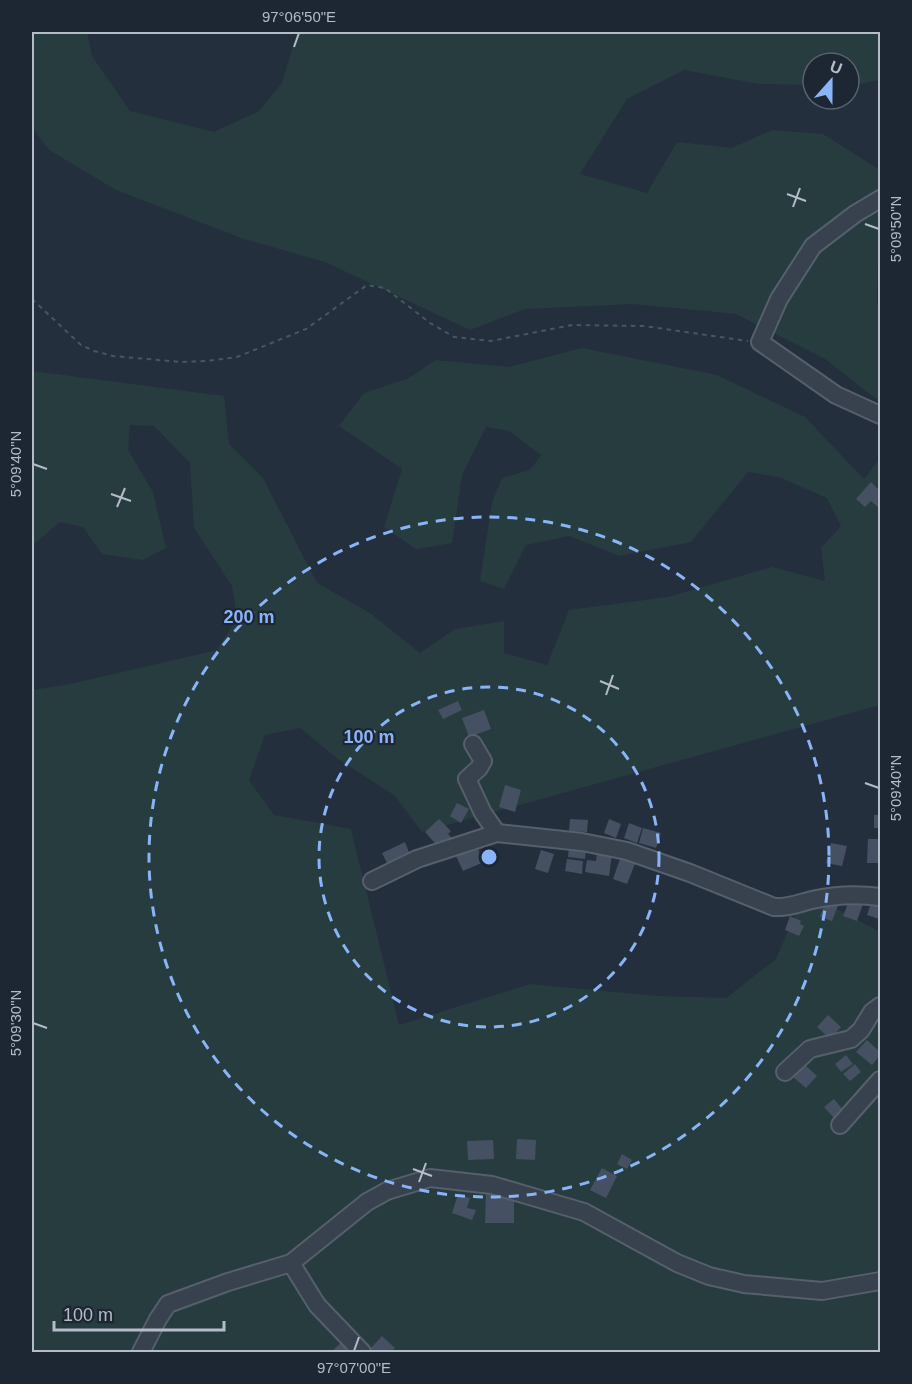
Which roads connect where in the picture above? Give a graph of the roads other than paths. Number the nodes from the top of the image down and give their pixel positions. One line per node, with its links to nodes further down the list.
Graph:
1 (880, 199): 2 (street)
2 (880, 415)
3 (473, 744): 4 (street)
4 (497, 833): 5 (street); 6 (street)
5 (372, 881)
6 (880, 897)
7 (880, 1006): 8 (street)
8 (785, 1072)
9 (880, 1080): 10 (street)
10 (840, 1125)
11 (291, 1263): 12 (street); 13 (street); 14 (street)
12 (880, 1281)
13 (141, 1353)
14 (362, 1353)

